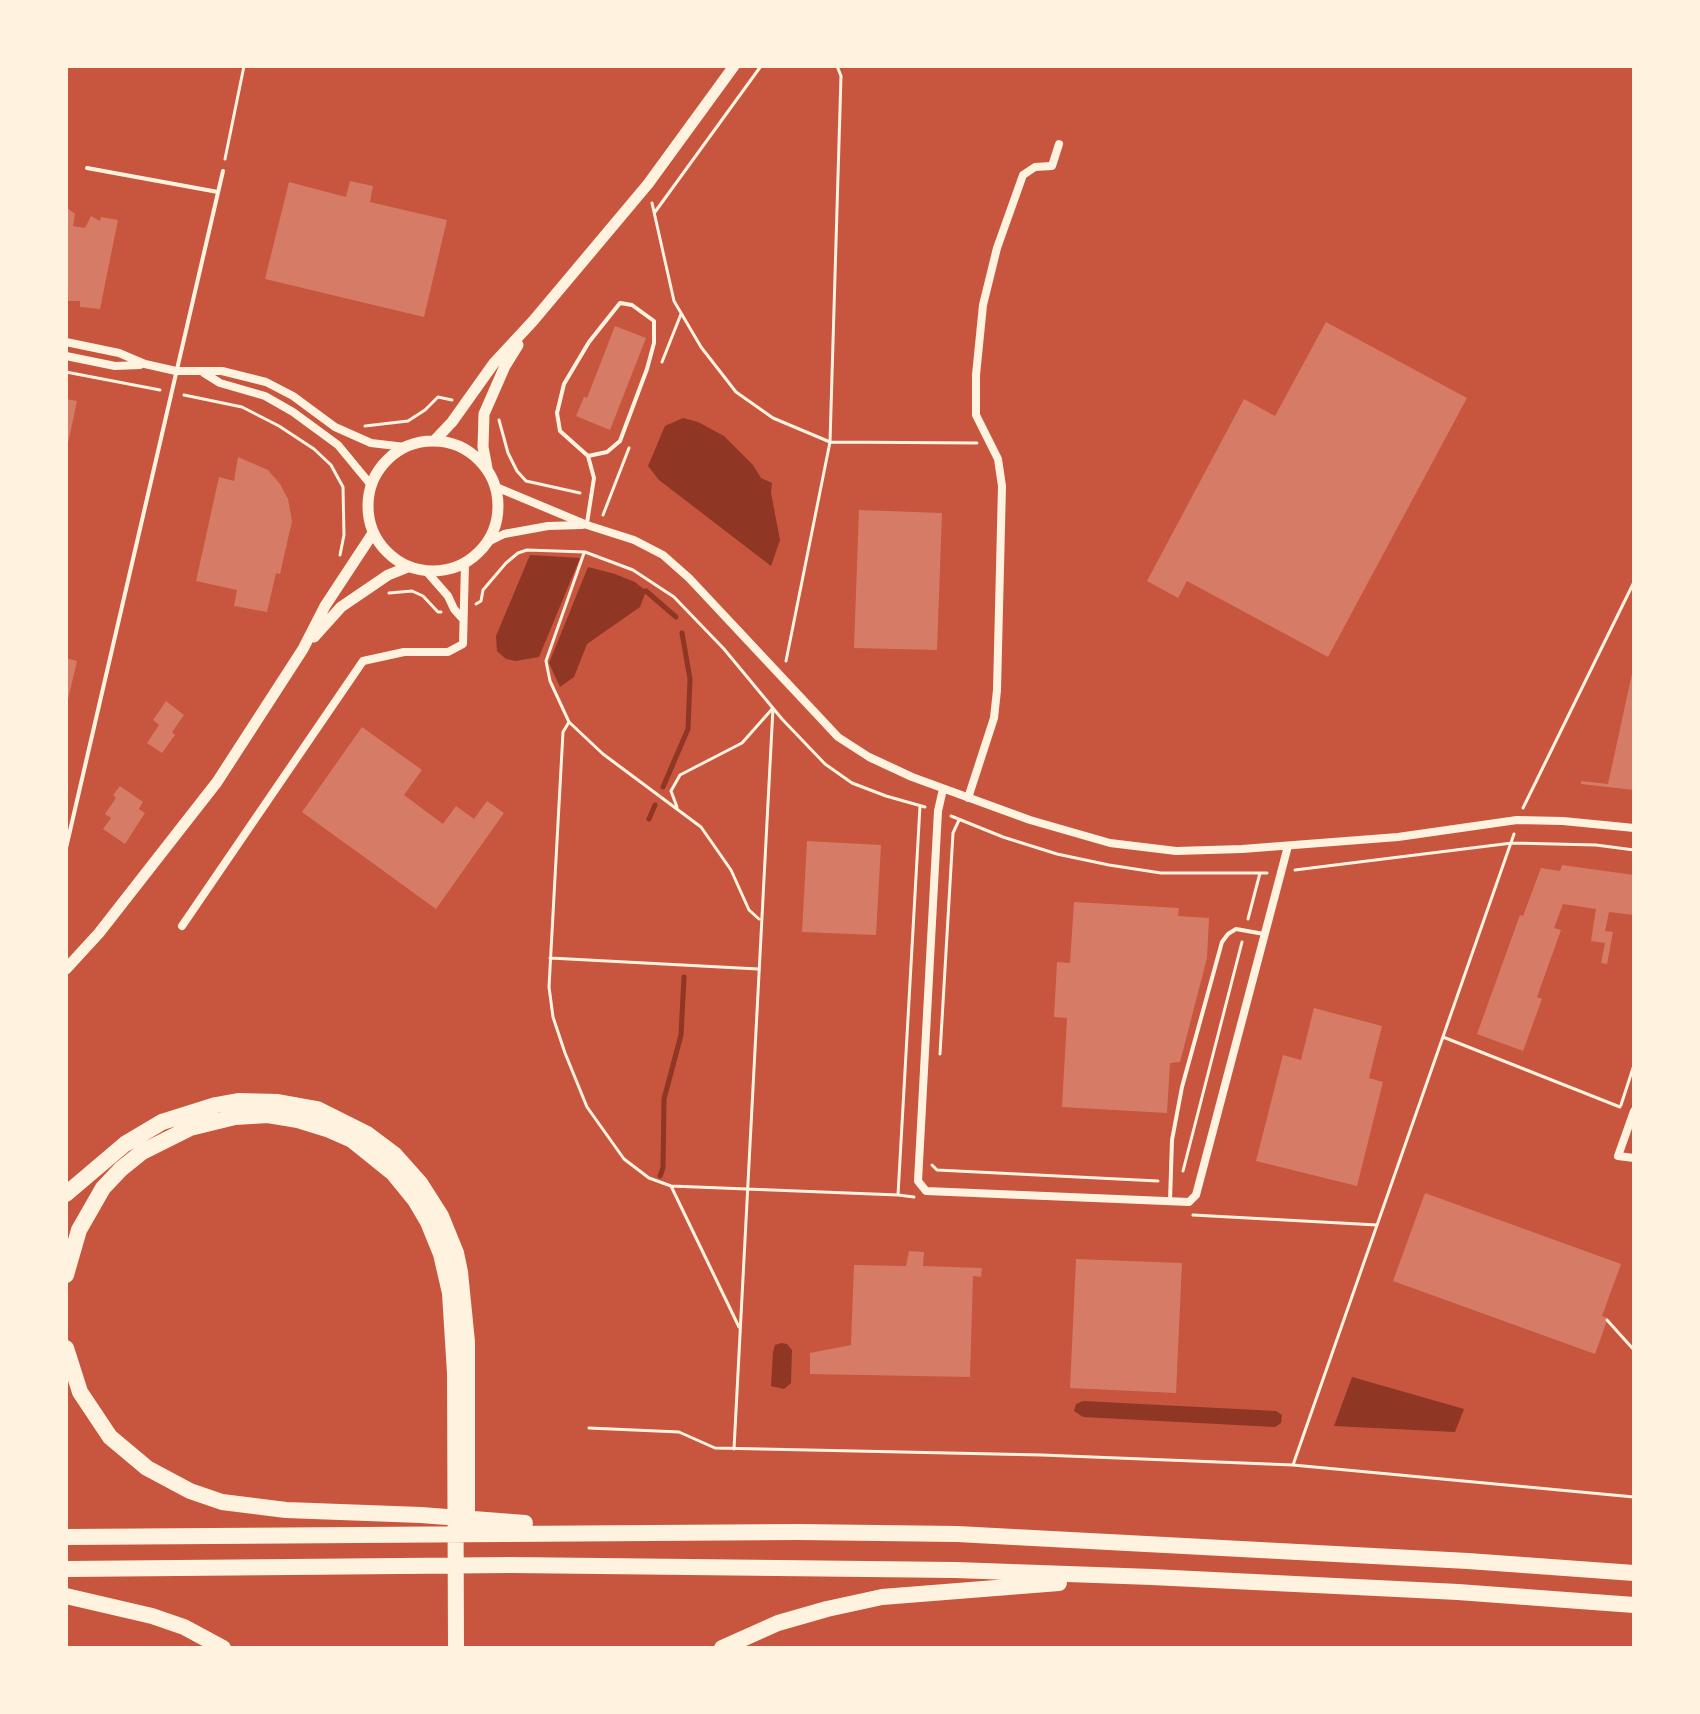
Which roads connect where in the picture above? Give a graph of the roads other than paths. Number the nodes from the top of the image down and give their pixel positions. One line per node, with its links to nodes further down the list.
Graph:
1 (734, 66): 6 (street)
2 (1059, 144): 27 (street)
3 (87, 168): 5 (lane)
4 (223, 171): 5 (lane)
5 (218, 192): 10 (lane)
6 (533, 321): 12 (street); 15 (street)
7 (66, 342): 9 (street)
8 (66, 356): 9 (street)
9 (145, 364): 10 (street)
10 (176, 371): 11 (street); 30 (lane)
11 (203, 372): 13 (street); 16 (street)
12 (435, 440): 13 (street); 15 (street)
13 (405, 447): 16 (street)
14 (588, 456): 14 (lane); 18 (lane)
15 (487, 469): 17 (street)
16 (371, 485): 19 (street)
17 (496, 487): 18 (street); 20 (street)
18 (587, 525): 20 (street); 26 (street)
19 (373, 533): 22 (street); 25 (street)
20 (488, 542): 21 (street)
21 (465, 564): 23 (street); 24 (street)
22 (408, 567): 23 (street); 25 (street)
23 (427, 572): 24 (street)
24 (462, 618): 31 (street)
25 (303, 649): 33 (street)
26 (943, 789): 27 (street); 37 (street)
27 (968, 798): 29 (street)
28 (1634, 828): 29 (street)
29 (1288, 846): 32 (street)
30 (66, 848)
31 (182, 926)
32 (1265, 934): 37 (street); 37 (lane)
33 (66, 969)
34 (1634, 1111): 35 (street)
35 (1634, 1158)
36 (66, 1194): 40 (highway)
37 (1170, 1201)
38 (66, 1275): 40 (highway)
39 (66, 1348): 41 (highway)
40 (461, 1476): 48 (highway)
41 (646, 1533): 42 (highway); 44 (highway)
42 (66, 1537)
43 (66, 1569): 45 (highway)
44 (1634, 1573)
45 (1152, 1577): 47 (highway); 52 (highway)
46 (66, 1596): 49 (highway)
47 (1634, 1605)
48 (461, 1612): 50 (highway); 51 (highway)
49 (223, 1648)
50 (456, 1648)
51 (467, 1648)
52 (722, 1648)

